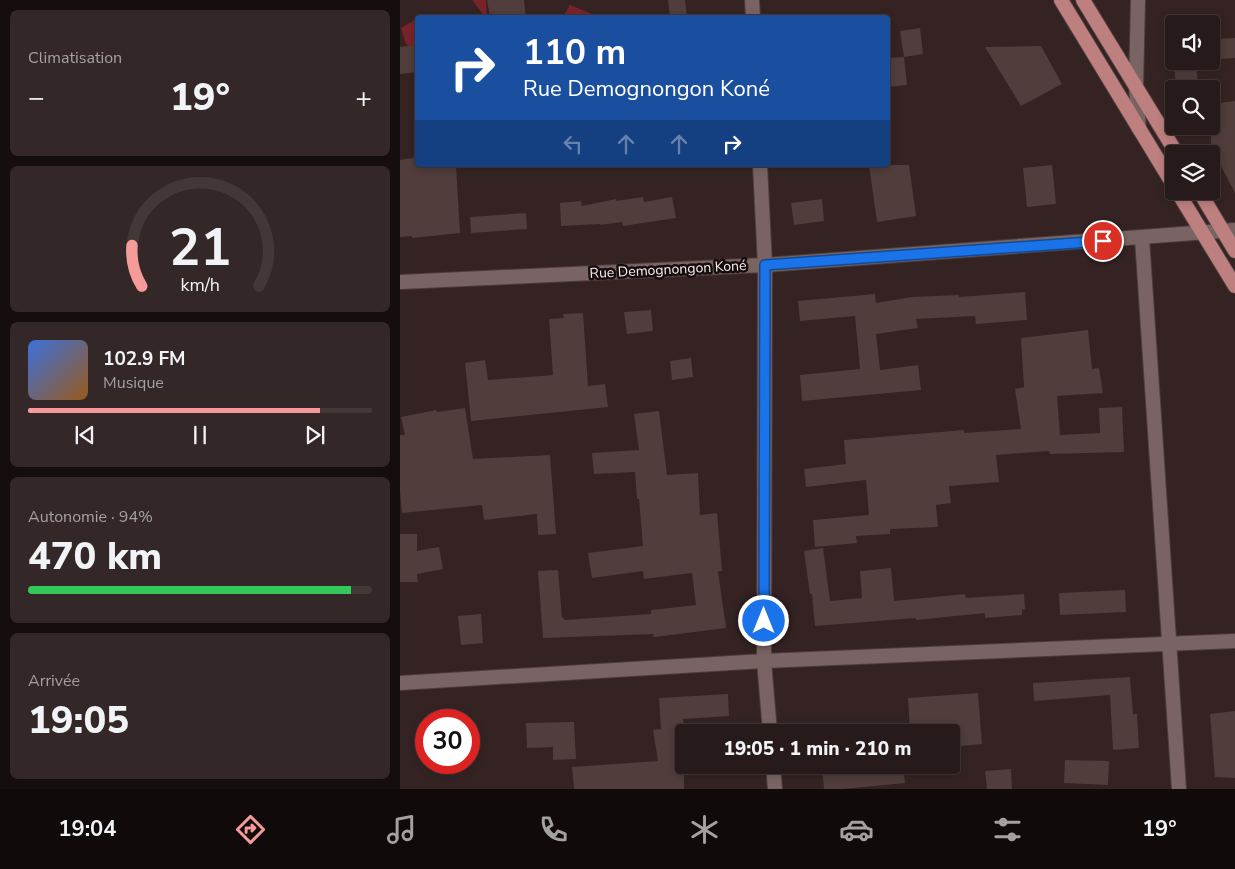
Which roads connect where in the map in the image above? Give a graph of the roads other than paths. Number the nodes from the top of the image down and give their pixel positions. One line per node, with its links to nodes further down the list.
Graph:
1 (752, 0): 5 (street)
2 (1061, 0): 7 (main road)
3 (1083, 0): 6 (main road)
4 (1138, 0): 6 (street)
5 (753, 15)
6 (1136, 86): 7 (street); 8 (main road)
7 (1139, 129): 10 (main road)
8 (1172, 145)
9 (760, 167): 17 (street)
10 (1165, 171)
11 (1183, 200): 14 (main road)
12 (1206, 200): 13 (main road)
13 (1229, 230): 14 (street, Rue Demognongon Koné); 16 (main road)
14 (1202, 231): 15 (street, Rue Demognongon Koné); 19 (main road)
15 (1142, 238): 17 (street, Rue Demognongon Koné); 21 (street)
16 (1235, 250)
17 (765, 265): 18 (street, Rue Demognongon Koné); 22 (street)
18 (400, 282)
19 (1235, 286)
20 (1235, 641): 21 (street)
21 (1170, 644): 22 (street); 27 (street)
22 (764, 661): 23 (street); 24 (street)
23 (400, 683)
24 (769, 724)
25 (774, 774): 26 (street)
26 (775, 789)
27 (1179, 789)

